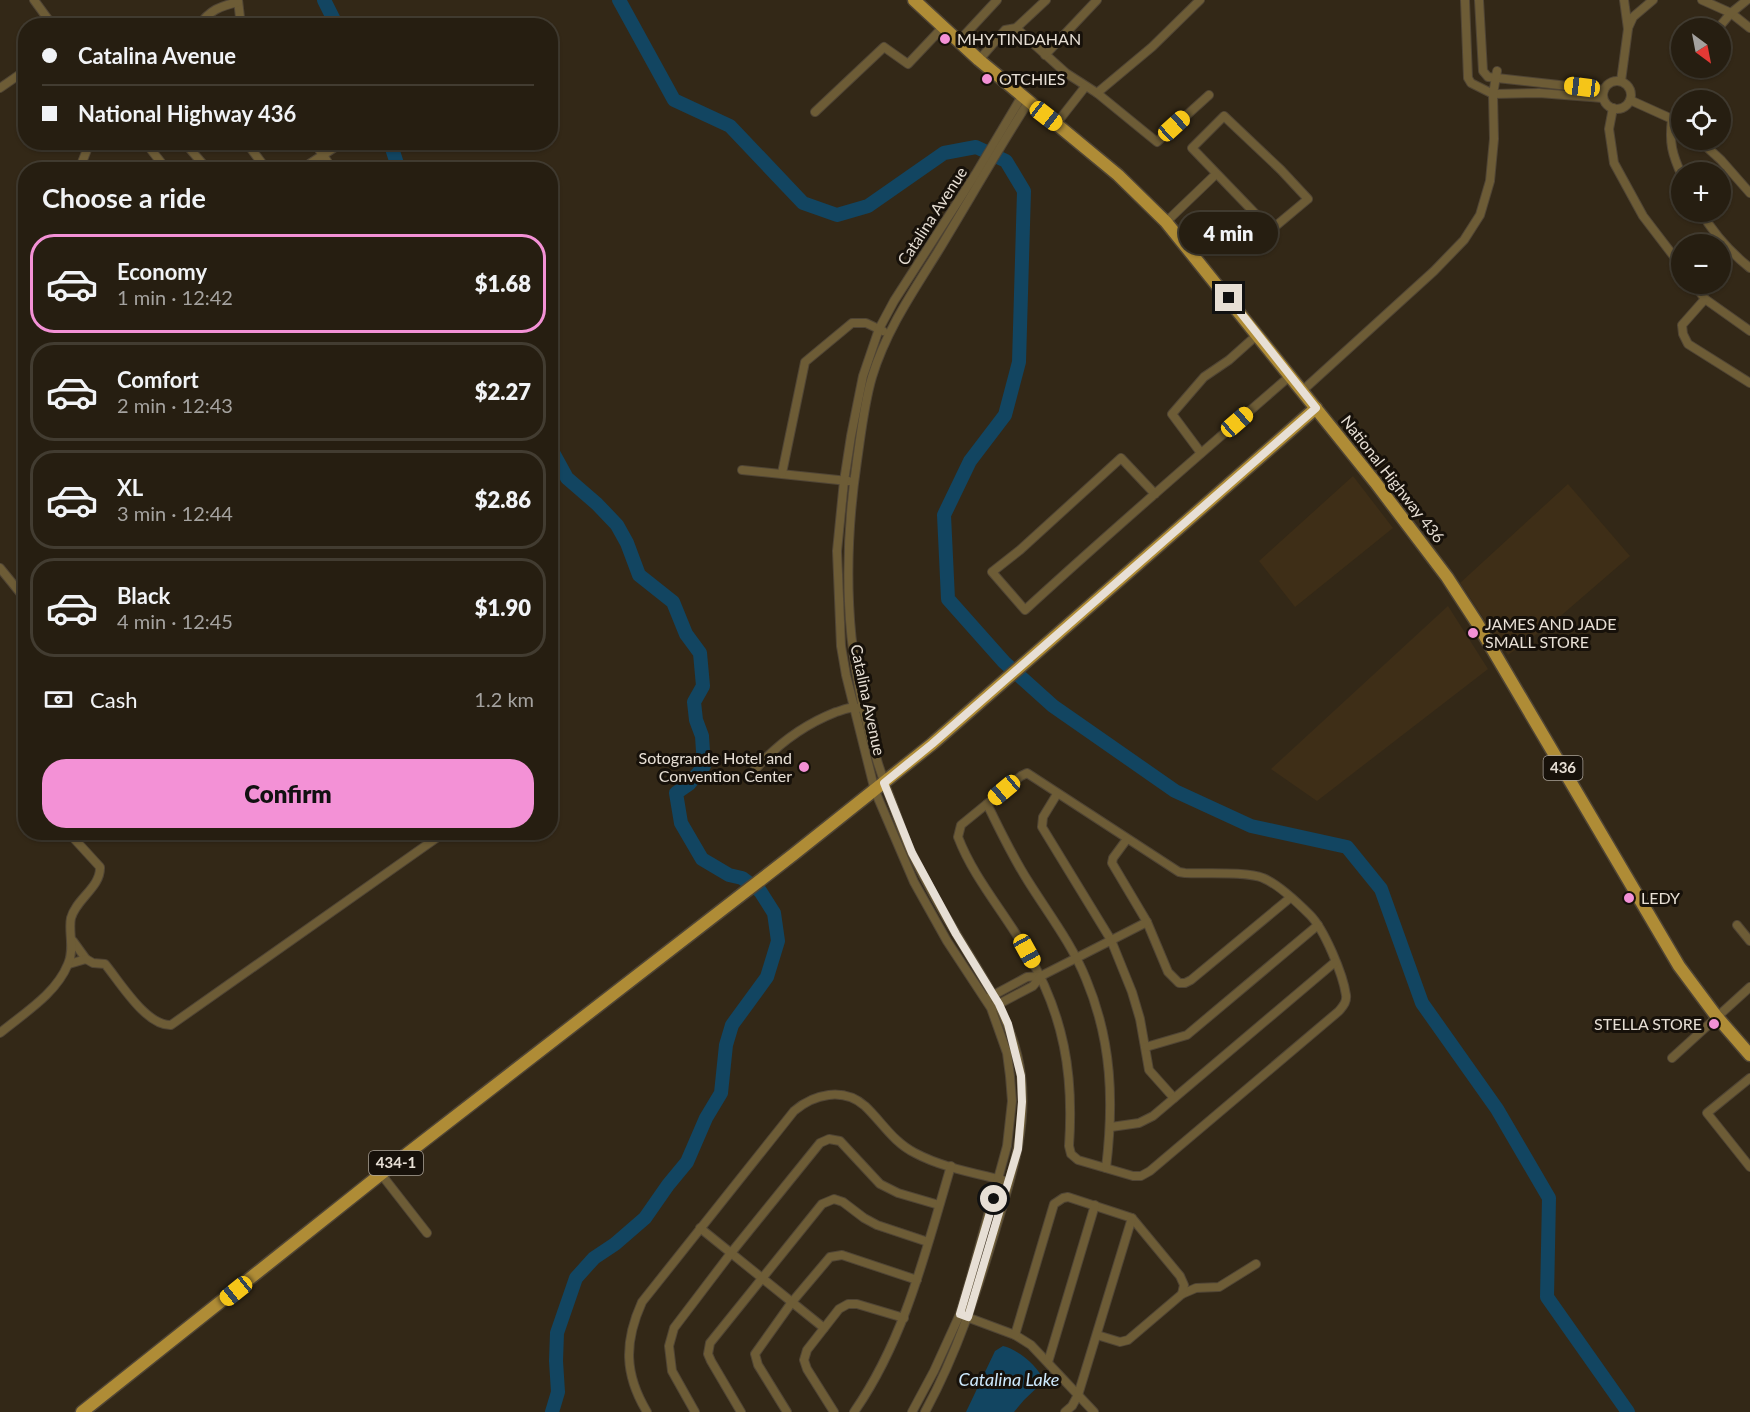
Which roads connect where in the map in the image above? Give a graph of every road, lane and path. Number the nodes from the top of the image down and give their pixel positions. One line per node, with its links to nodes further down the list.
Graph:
1 (34, 0): 15 (street)
2 (914, 0): 19 (main road, National Highway 436 / 436)
3 (997, 0): 23 (street)
4 (1046, 0): 20 (street)
5 (1097, 0): 24 (street)
6 (1200, 0): 32 (street)
7 (1465, 0): 34 (street)
8 (1479, 0): 26 (street)
9 (1624, 0): 22 (street)
10 (1653, 0): 22 (street)
11 (1702, 0): 14 (street)
12 (1747, 0): 14 (street)
13 (238, 1): 16 (street); 17 (street)
14 (1731, 13): 18 (street); 21 (street)
15 (47, 18)
16 (205, 18)
17 (240, 18)
18 (1727, 18)
19 (943, 27): 23 (main road, National Highway 436 / 436); 40 (street)
20 (1016, 28): 24 (street); 25 (street)
21 (1750, 28)
22 (1628, 29): 29 (street)
23 (958, 41): 25 (main road, National Highway 436 / 436)
24 (1045, 55): 30 (street)
25 (979, 60): 37 (main road, National Highway 436 / 436)
26 (1497, 75): 28 (street); 34 (street)
27 (18, 76): 31 (street)
28 (1528, 81): 35 (street); 36 (street)
29 (1621, 81): 36 (street); 38 (street)
30 (1085, 87): 32 (street); 42 (street)
31 (0, 88)
32 (1097, 93): 33 (street)
33 (1209, 94)
34 (1493, 94): 35 (street); 70 (street)
35 (1524, 94): 36 (street)
36 (1603, 94): 39 (street)
37 (1025, 98): 42 (main road, National Highway 436 / 436); 56 (street, Catalina Avenue)
38 (1630, 100): 39 (street); 41 (street)
39 (1613, 108): 60 (street)
40 (815, 112)
41 (1671, 119)
42 (1056, 124): 58 (main road, National Highway 436 / 436)
43 (1671, 127): 44 (street)
44 (1671, 144)
45 (151, 150): 51 (street)
46 (191, 150): 52 (street)
47 (320, 150): 50 (street)
48 (330, 150): 50 (street)
49 (1710, 150): 57 (street)
50 (323, 155): 53 (street); 54 (street)
51 (161, 162)
52 (201, 162)
53 (312, 162)
54 (328, 162)
55 (1216, 174): 55 (street); 58 (street)
56 (978, 177): 64 (street, Catalina Avenue); 66 (street, Catalina Avenue)
57 (1750, 193)
58 (1166, 222): 67 (main road, National Highway 436 / 436)
59 (1708, 222): 61 (street)
60 (1671, 253)
61 (1750, 268)
62 (1701, 294): 63 (street)
63 (1705, 299): 65 (street); 69 (street)
64 (879, 329): 66 (street); 74 (street); 75 (street, Catalina Avenue)
65 (1750, 331)
66 (889, 333): 76 (street, Catalina Avenue)
67 (1257, 335): 68 (main road, National Highway 436 / 436); 72 (street)
68 (1290, 375): 70 (main road, National Highway 436 / 436); 72 (street)
69 (1750, 383)
70 (1302, 391): 71 (main road, National Highway 436 / 436)
71 (1316, 408): 83 (main road, 434-1); 106 (main road, National Highway 436 / 436)
72 (1201, 453): 77 (street)
73 (742, 470): 74 (street)
74 (782, 473): 75 (street)
75 (844, 481): 76 (street); 80 (street, Catalina Avenue)
76 (854, 482): 81 (street, Catalina Avenue)
77 (1155, 494): 77 (street)
78 (0, 568): 79 (street)
79 (18, 590)
80 (854, 706): 81 (street); 82 (street); 83 (street, Catalina Avenue)
81 (863, 709): 83 (street, Catalina Avenue)
82 (753, 772)
83 (879, 787): 102 (street, Catalina Avenue); 103 (street, Catalina Avenue); 117 (main road, 434-1)
84 (1057, 794): 85 (street); 86 (street); 93 (street)
85 (987, 804): 96 (street); 100 (street)
86 (1126, 839): 89 (street); 90 (street)
87 (75, 840): 94 (street)
88 (434, 840): 97 (street)
89 (1290, 897): 90 (street); 91 (street)
90 (1146, 922): 93 (street)
91 (1318, 925): 98 (street); 108 (street)
92 (1737, 925): 95 (street)
93 (1111, 940): 96 (street); 108 (street)
94 (73, 941): 97 (street); 99 (street)
95 (1750, 941)
96 (1076, 958): 100 (street); 113 (street)
97 (86, 959): 99 (street)
98 (1335, 962): 112 (street); 116 (street)
99 (69, 964): 107 (street)
100 (1041, 976): 102 (street); 104 (street); 116 (street)
101 (1750, 987): 106 (street)
102 (994, 995): 103 (street); 104 (street, Catalina Avenue)
103 (986, 999): 105 (street, Catalina Avenue)
104 (999, 1004): 105 (street); 119 (street, Catalina Avenue)
105 (991, 1008): 118 (street, Catalina Avenue)
106 (1717, 1017): 109 (main road, National Highway 436 / 436); 110 (street)
107 (0, 1033)
108 (1146, 1047): 112 (street)
109 (1750, 1055)
110 (1671, 1058)
111 (1750, 1078): 115 (street)
112 (1174, 1098): 113 (street)
113 (1111, 1127): 116 (street)
114 (951, 1166): 118 (street); 120 (street); 123 (street)
115 (1750, 1167)
116 (1106, 1168)
117 (381, 1174): 124 (street); 140 (main road, 434-1)
118 (999, 1179): 119 (street); 132 (street, Catalina Avenue)
119 (1010, 1182): 134 (street, Catalina Avenue)
120 (939, 1205): 125 (street); 126 (street)
121 (1095, 1205): 122 (street); 136 (street); 138 (street)
122 (1132, 1218): 130 (street); 137 (street)
123 (700, 1228): 126 (street); 141 (street)
124 (427, 1233)
125 (928, 1242): 128 (street); 129 (street)
126 (730, 1253): 128 (street); 142 (street)
127 (1256, 1264): 130 (street)
128 (762, 1278): 131 (street); 143 (street)
129 (917, 1280): 131 (street); 133 (street)
130 (1182, 1294): 137 (street)
131 (792, 1302): 135 (street); 144 (street)
132 (960, 1314): 134 (street); 147 (street, Catalina Avenue)
133 (904, 1317): 135 (street); 146 (street)
134 (968, 1317): 136 (street); 148 (street, Catalina Avenue)
135 (824, 1328): 145 (street)
136 (1015, 1335): 138 (street)
137 (1097, 1335): 139 (street)
138 (1048, 1362): 139 (street)
139 (1078, 1395): 149 (street); 150 (street)
140 (82, 1412)
141 (647, 1412)
142 (695, 1412)
143 (741, 1412)
144 (787, 1412)
145 (834, 1412)
146 (854, 1412)
147 (912, 1412)
148 (925, 1412)
149 (1065, 1412)
150 (1094, 1412)

